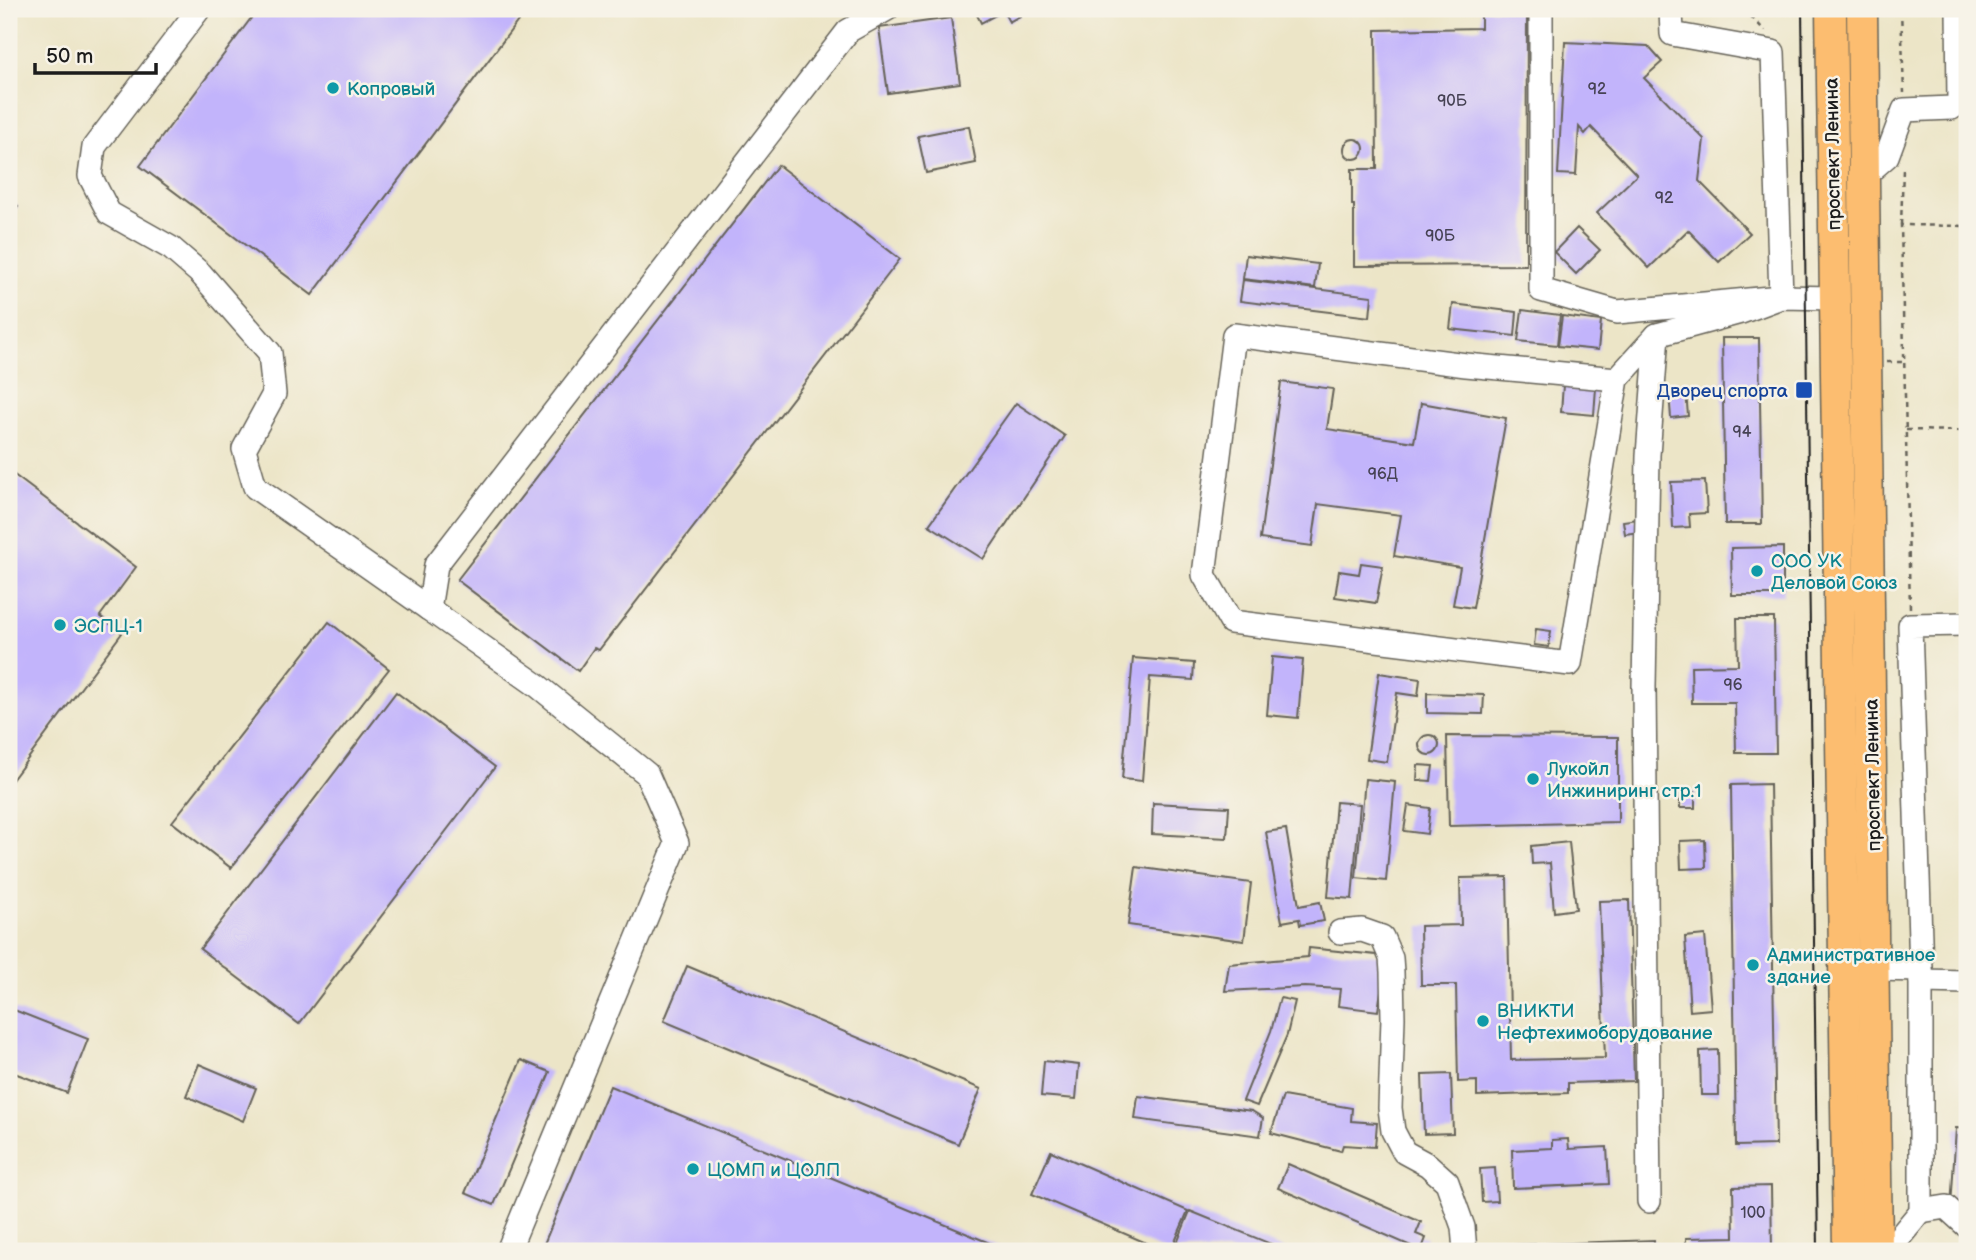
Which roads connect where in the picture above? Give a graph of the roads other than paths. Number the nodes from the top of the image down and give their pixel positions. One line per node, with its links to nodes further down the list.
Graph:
1 (199, 9): 14 (lane)
2 (887, 9): 14 (lane)
3 (1541, 9): 9 (lane)
4 (1671, 9): 9 (lane)
5 (1831, 9): 10 (main road, проспект Ленина)
6 (1862, 9): 8 (main road, проспект Ленина)
7 (1958, 9): 8 (lane)
8 (1863, 177): 11 (main road, проспект Ленина)
9 (1781, 297): 10 (lane); 12 (lane)
10 (1834, 298): 11 (main road); 26 (main road, проспект Ленина)
11 (1865, 298): 17 (main road, проспект Ленина)
12 (1657, 335): 13 (lane); 20 (lane)
13 (1617, 379): 13 (lane)
14 (429, 609): 24 (lane)
15 (1967, 624): 18 (lane)
16 (1340, 932): 25 (lane)
17 (1875, 969): 18 (lane); 23 (main road, проспект Ленина)
18 (1921, 976): 19 (lane); 21 (lane)
19 (1967, 982)
20 (1649, 1201)
21 (1921, 1211): 22 (lane); 23 (lane)
22 (1967, 1226)
23 (1889, 1246)
24 (508, 1251)
25 (1465, 1251)
26 (1848, 1251)

